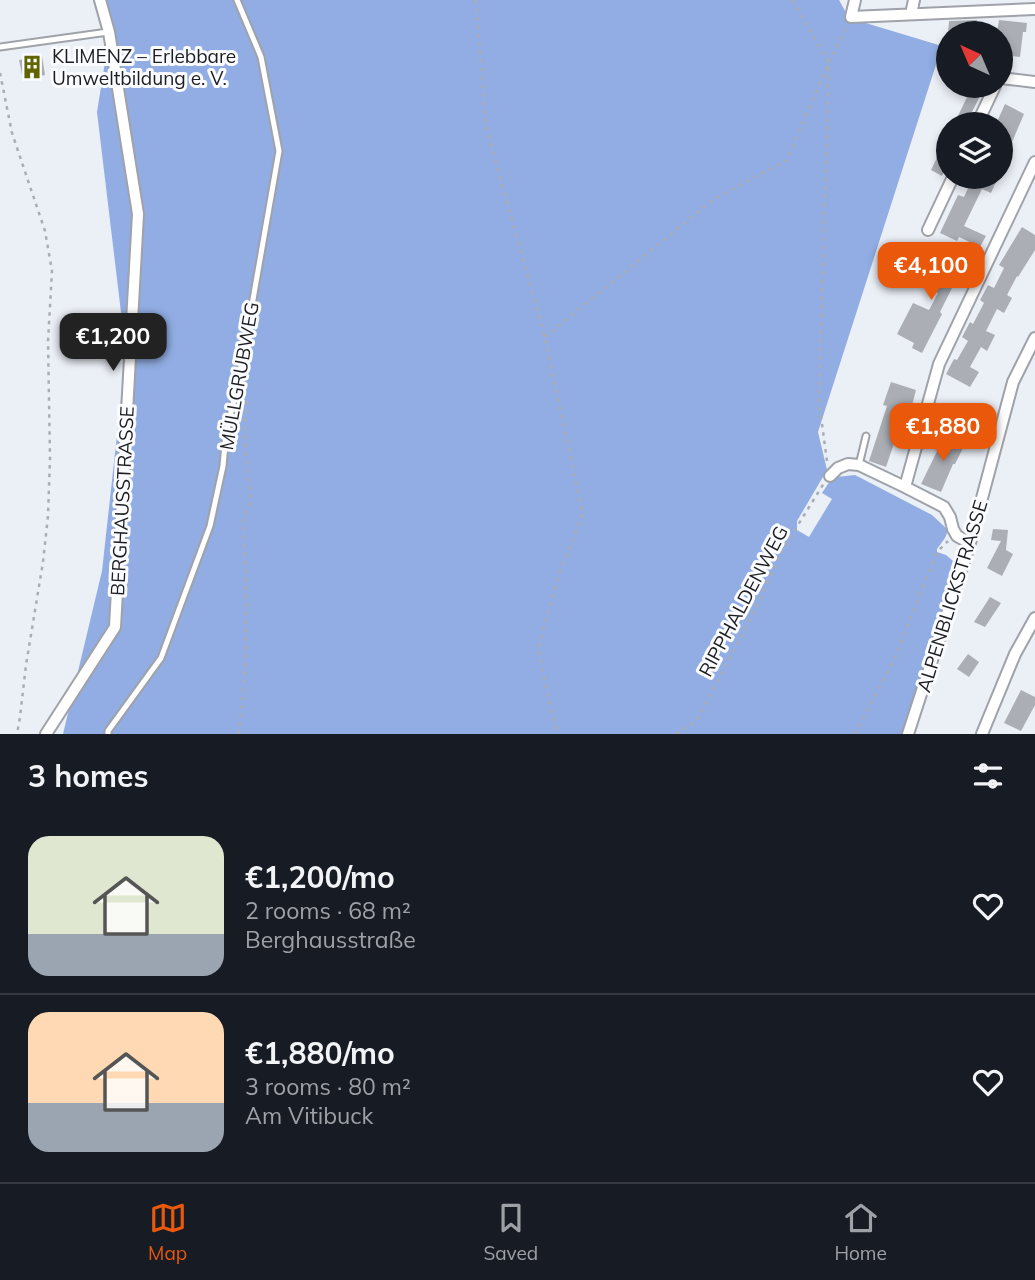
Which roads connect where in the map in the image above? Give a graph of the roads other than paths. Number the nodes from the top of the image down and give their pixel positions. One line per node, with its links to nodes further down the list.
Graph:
1 (100, 0): 9 (street, BERGHAUSSTRASSE)
2 (237, 0): 24 (lane, MÜLLGRUBWEG)
3 (855, 0): 8 (street)
4 (914, 0): 8 (street)
5 (971, 0): 7 (street)
6 (1035, 9): 7 (street)
7 (968, 12): 8 (street)
8 (911, 14)
9 (109, 32): 10 (lane); 23 (street, BERGHAUSSTRASSE)
10 (0, 47)
11 (1013, 79): 12 (street)
12 (1035, 82)
13 (1035, 162): 20 (street)
14 (947, 189): 15 (street)
15 (928, 230)
16 (1035, 338): 21 (street, ALPENBLICKSTRASSE)
17 (866, 436): 18 (lane)
18 (859, 465): 19 (street); 20 (street)
19 (830, 476)
20 (905, 487): 21 (street)
21 (970, 543): 25 (street, ALPENBLICKSTRASSE)
22 (1035, 618): 26 (street)
23 (46, 734)
24 (108, 734)
25 (908, 734)
26 (982, 734)

